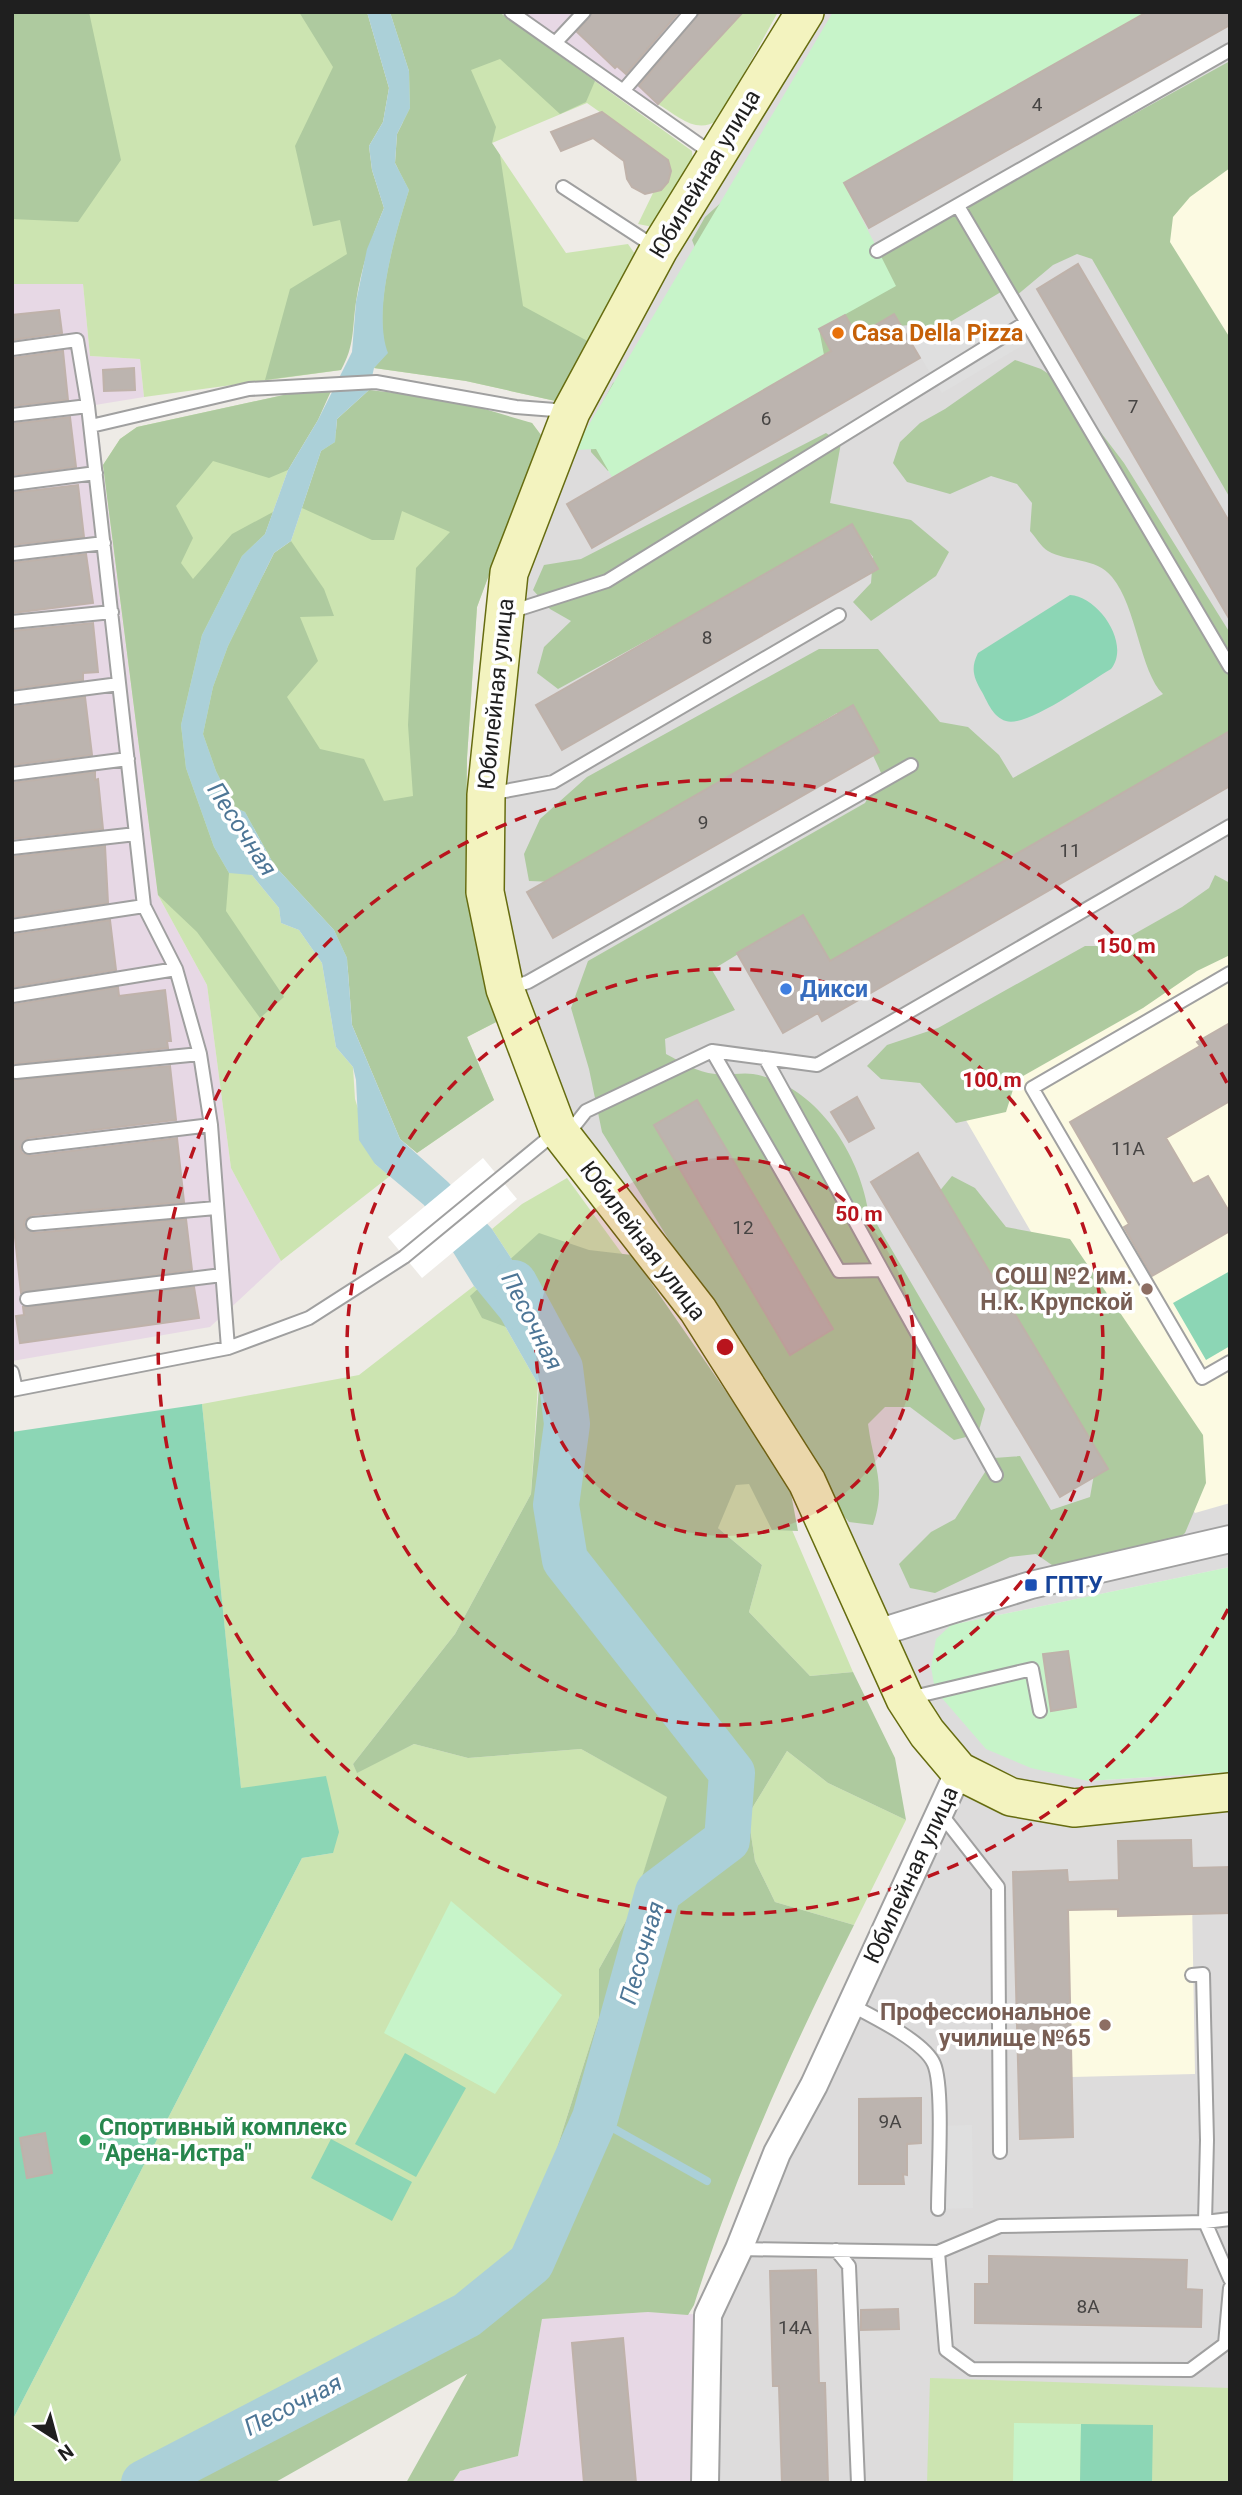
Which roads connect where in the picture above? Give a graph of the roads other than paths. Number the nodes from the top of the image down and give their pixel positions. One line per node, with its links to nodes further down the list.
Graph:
1 (511, 12): 5 (lane)
2 (584, 12): 5 (lane)
3 (691, 12): 7 (lane)
4 (805, 12): 8 (street, Юбилейная улица)
5 (555, 43): 7 (lane)
6 (1230, 50): 10 (lane)
7 (623, 91): 8 (lane)
8 (714, 155): 11 (street, Юбилейная улица)
9 (563, 187): 11 (lane)
10 (958, 206): 12 (lane); 13 (lane)
11 (659, 249): 16 (street, Юбилейная улица)
12 (877, 251)
13 (1025, 323): 24 (lane); 27 (lane)
14 (12, 349): 15 (lane)
15 (88, 405): 17 (lane); 18 (lane)
16 (572, 412): 18 (lane); 24 (street, Юбилейная улица)
17 (12, 415)
18 (91, 426): 19 (lane)
19 (96, 473): 20 (lane); 21 (lane)
20 (12, 484)
21 (104, 543): 22 (lane); 23 (lane)
22 (12, 554)
23 (112, 612): 26 (lane); 28 (lane)
24 (503, 614): 33 (street, Юбилейная улица)
25 (839, 615): 33 (lane)
26 (12, 622)
27 (1230, 667)
28 (120, 684): 29 (lane); 30 (lane)
29 (12, 698)
30 (128, 759): 32 (lane); 35 (lane)
31 (911, 765): 41 (lane)
32 (12, 774)
33 (486, 795): 41 (street, Юбилейная улица)
34 (1230, 826): 45 (lane)
35 (136, 834): 36 (lane); 37 (lane)
36 (12, 848)
37 (144, 906): 38 (lane); 39 (lane)
38 (12, 926)
39 (176, 970): 42 (lane); 44 (lane)
40 (1230, 973): 56 (lane)
41 (505, 989): 48 (street, Юбилейная улица)
42 (12, 996)
43 (712, 1051): 45 (lane); 48 (lane); 52 (lane)
44 (200, 1054): 46 (lane); 47 (lane)
45 (765, 1058): 52 (lane)
46 (16, 1072)
47 (211, 1125): 49 (lane); 50 (lane)
48 (561, 1134): 55 (lane); 61 (street, Юбилейная улица)
49 (29, 1147)
50 (216, 1208): 51 (lane); 53 (lane)
51 (33, 1224)
52 (882, 1270): 59 (lane)
53 (222, 1275): 54 (lane); 55 (lane)
54 (27, 1299)
55 (228, 1348): 58 (lane)
56 (1230, 1362)
57 (12, 1371): 58 (lane)
58 (14, 1389)
59 (996, 1475)
60 (1230, 1539): 61 (street)
61 (874, 1634): 62 (street, Юбилейная улица)
62 (905, 1699): 63 (lane); 64 (street, Юбилейная улица)
63 (1040, 1711)
64 (959, 1770): 65 (street); 66 (street, Юбилейная улица)
65 (1230, 1793)
66 (941, 1814): 68 (street, Юбилейная улица); 69 (lane)
67 (1192, 1975): 72 (lane)
68 (851, 2005): 70 (lane); 73 (street, Юбилейная улица)
69 (1000, 2152)
70 (938, 2209)
71 (1230, 2218): 72 (lane)
72 (1205, 2222): 75 (lane); 76 (lane)
73 (739, 2249): 74 (lane); 78 (street, Юбилейная улица)
74 (836, 2250): 75 (lane); 79 (lane)
75 (938, 2252): 77 (lane)
76 (1230, 2279)
77 (1230, 2288)
78 (705, 2483)
79 (858, 2483)

